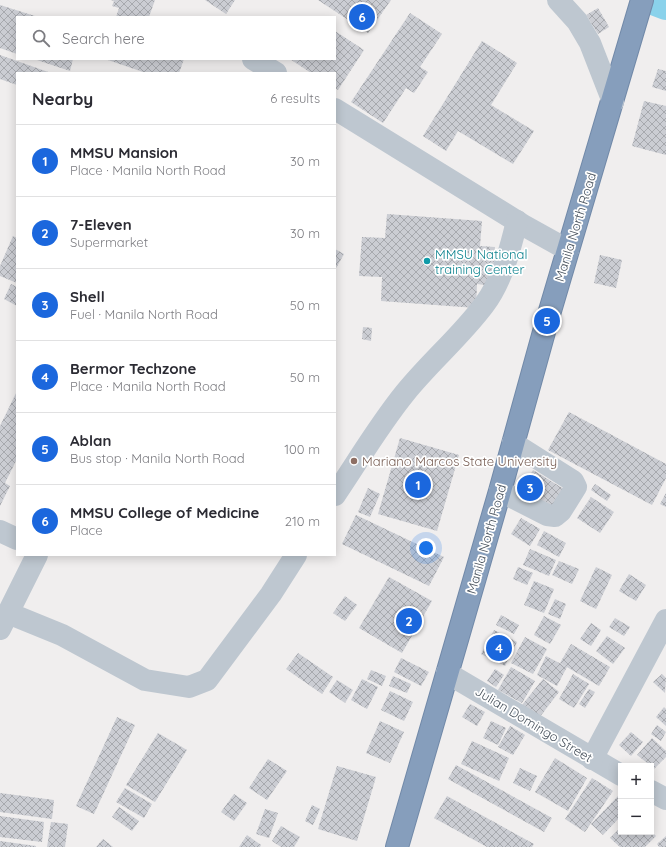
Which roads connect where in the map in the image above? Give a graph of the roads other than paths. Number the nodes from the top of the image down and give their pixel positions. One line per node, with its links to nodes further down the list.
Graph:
1 (558, 0): 3 (street)
2 (642, 0): 3 (highway, Manila North Road)
3 (613, 102): 6 (highway, Manila North Road)
4 (336, 110): 5 (street)
5 (517, 221): 6 (street); 9 (street)
6 (568, 250): 7 (highway, Manila North Road)
7 (513, 443): 8 (highway, Manila North Road); 8 (street)
8 (500, 491): 16 (highway, Manila North Road)
9 (336, 493)
10 (0, 531): 11 (street)
11 (16, 539)
12 (36, 556): 15 (street)
13 (295, 556): 15 (street)
14 (666, 620): 17 (street)
15 (4, 621)
16 (447, 673): 17 (street, Julian Domingo Street); 21 (highway, Manila North Road)
17 (592, 759): 18 (street, Julian Domingo Street)
18 (618, 772)
19 (654, 793): 20 (street)
20 (666, 799)
21 (397, 847)

